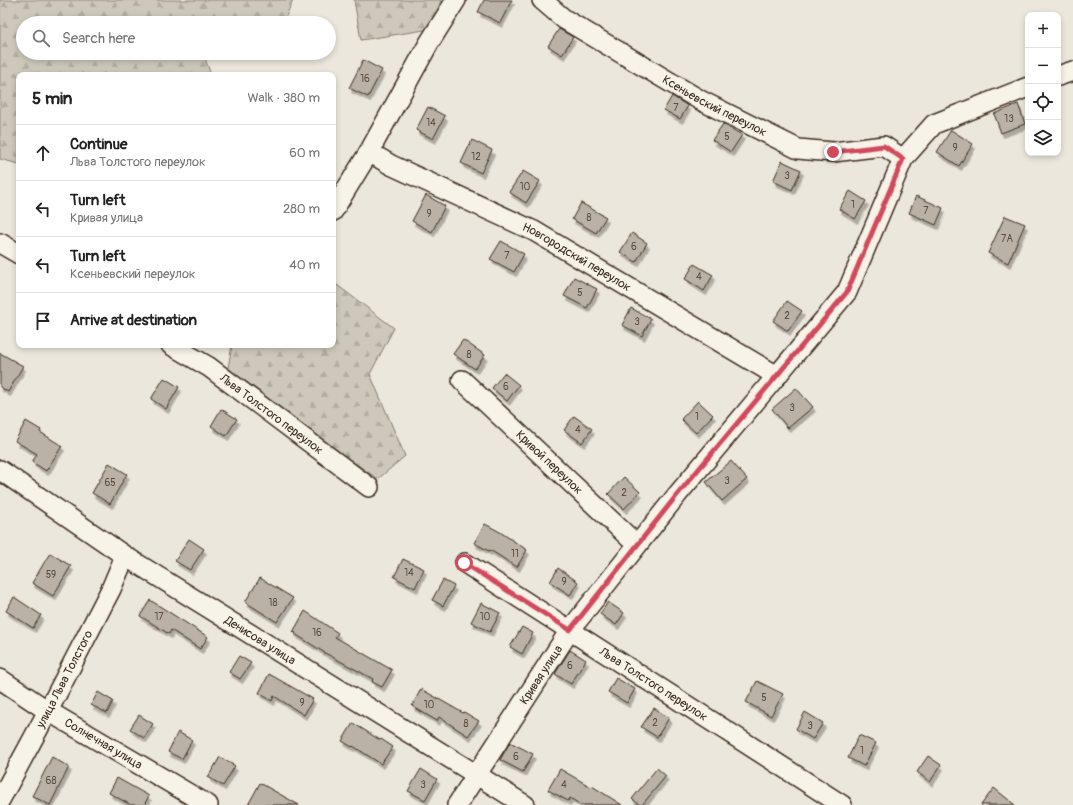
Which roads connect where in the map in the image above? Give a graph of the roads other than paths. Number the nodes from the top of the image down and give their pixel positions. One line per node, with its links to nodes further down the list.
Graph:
1 (456, 0): 6 (street)
2 (542, 0): 7 (street, Ксеньевский переулок)
3 (1073, 71): 4 (street)
4 (1061, 75)
5 (1025, 88): 7 (street, Кривая улица)
6 (369, 152): 8 (street); 12 (street, Новгородский переулок)
7 (903, 159): 12 (street, Кривая улица)
8 (336, 206)
9 (0, 243): 10 (street)
10 (16, 252)
11 (176, 348): 15 (street, Льва Толстого переулок)
12 (777, 376): 16 (street, Кривая улица)
13 (462, 380): 16 (street, Кривой переулок)
14 (0, 470): 17 (street, Денисова улица)
15 (369, 487)
16 (637, 545): 19 (street, Кривая улица)
17 (125, 556): 21 (street, улица Льва Толстого); 22 (street, Денисова улица)
18 (464, 563): 19 (street, Льва Толстого переулок)
19 (570, 630): 22 (street, Кривая улица); 27 (street, Льва Толстого переулок)
20 (0, 679): 21 (street, Солнечная улица)
21 (48, 711): 23 (street, улица Льва Толстого); 24 (street, Солнечная улица)
22 (476, 775): 25 (street, Кривая улица); 26 (street, Денисова улица)
23 (0, 800)
24 (208, 805)
25 (457, 805)
26 (525, 805)
27 (842, 805)

